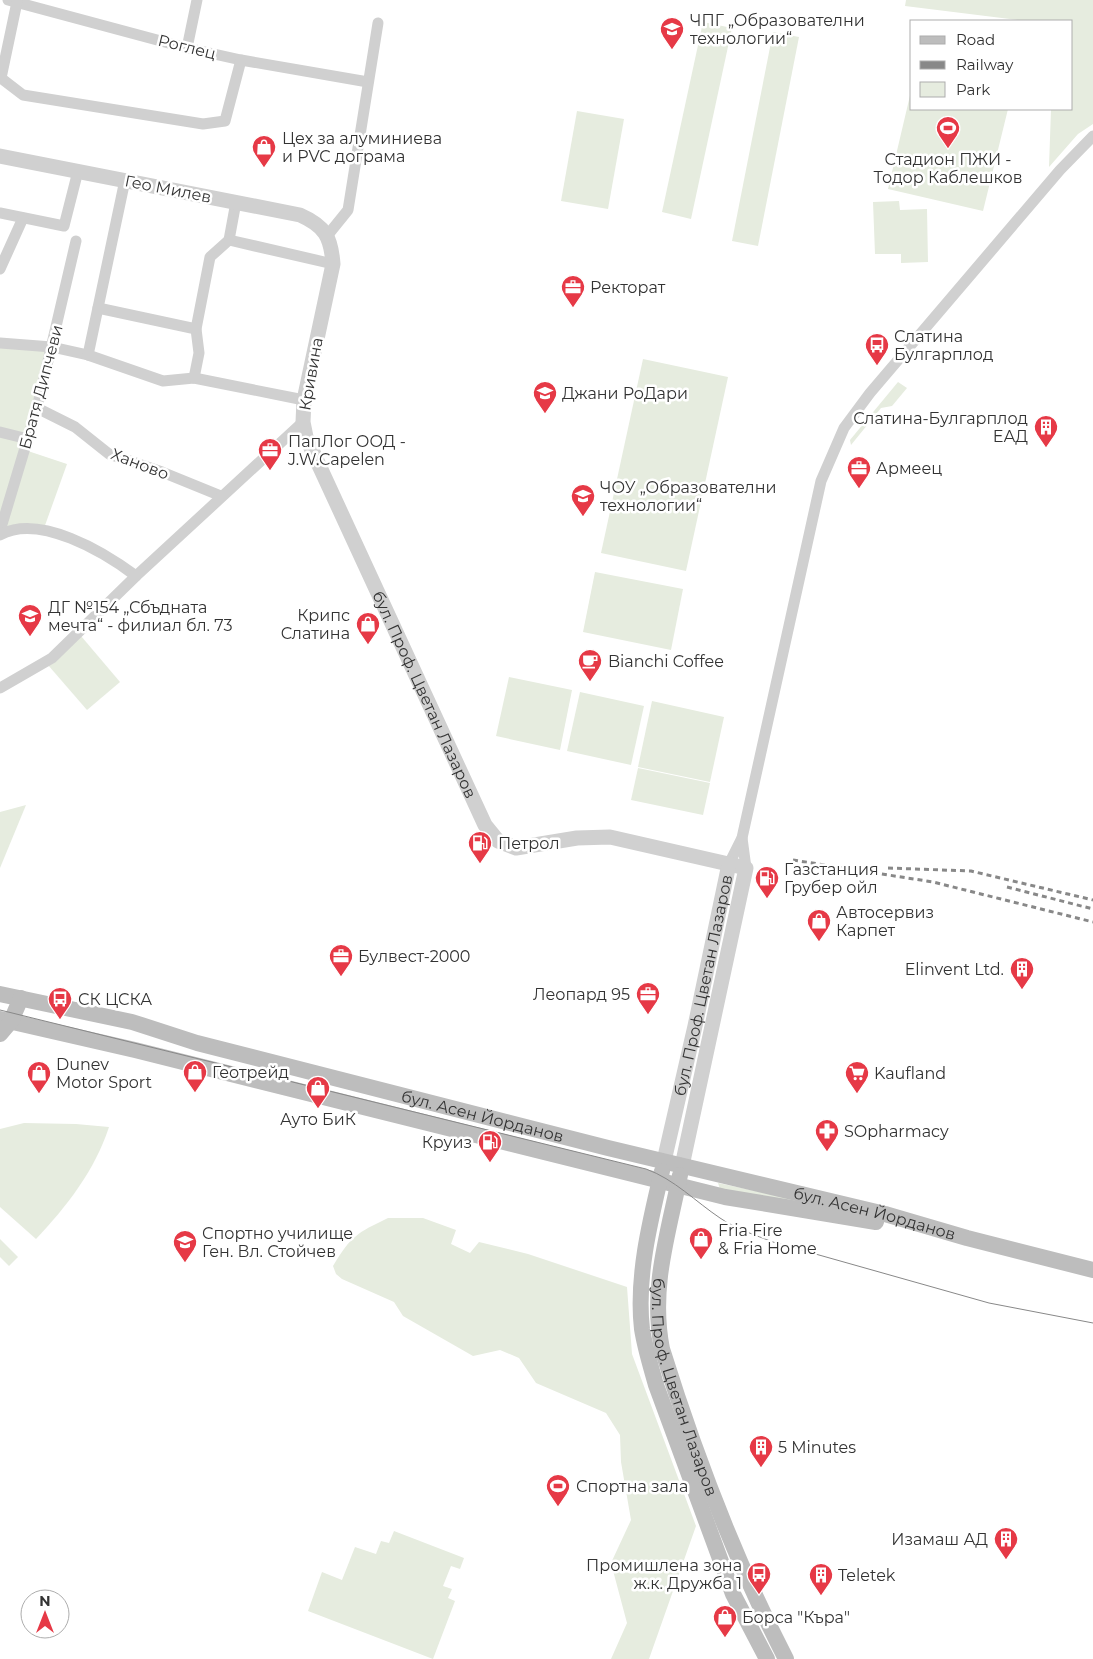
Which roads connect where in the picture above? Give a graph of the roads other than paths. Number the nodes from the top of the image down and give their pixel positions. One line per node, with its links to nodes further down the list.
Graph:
1 (197, 0): 4 (street)
2 (12, 1): 4 (street, Роглец); 5 (street)
3 (378, 23): 6 (street)
4 (187, 48): 5 (street, Роглец)
5 (241, 60): 6 (street, Роглец)
6 (368, 82): 14 (street)
7 (1093, 136): 34 (street)
8 (0, 156): 9 (street, Гео Милев)
9 (78, 171): 10 (street, Гео Милев); 13 (street)
10 (124, 180): 11 (street, Гео Милев); 19 (street)
11 (236, 202): 14 (street, Гео Милев); 15 (street)
12 (0, 213): 13 (street)
13 (23, 218): 18 (street)
14 (328, 236): 17 (street, Кривина)
15 (229, 240): 17 (street); 20 (street)
16 (76, 241): 22 (street, Братя Дипчеви)
17 (333, 264): 25 (street, Кривина)
18 (0, 269)
19 (98, 308): 20 (street); 23 (street)
20 (196, 329): 24 (street)
21 (0, 343): 22 (street)
22 (52, 347): 23 (street); 26 (street, Братя Дипчеви)
23 (88, 355): 24 (street)
24 (194, 378): 25 (street)
25 (304, 400): 27 (street, Кривина)
26 (37, 408): 29 (street, Братя Дипчеви); 30 (street, Ханово)
27 (303, 422): 30 (street, Кривина); 35 (street, бул. Проф. Цветан Лазаров)
28 (0, 432): 29 (street)
29 (28, 439): 31 (street, Братя Дипчеви)
30 (221, 496): 32 (street, Кривина)
31 (0, 533): 32 (street)
32 (136, 576): 33 (street, Кривина)
33 (0, 688)
34 (742, 838): 35 (street); 36 (street)
35 (729, 864): 36 (street); 40 (street, бул. Проф. Цветан Лазаров)
36 (746, 868): 41 (street, бул. Проф. Цветан Лазаров)
37 (0, 994): 38 (main road)
38 (21, 998): 39 (main road, бул. Асен Йорданов); 40 (main road, бул. Асен Йорданов)
39 (4, 1025): 42 (main road, бул. Асен Йорданов)
40 (664, 1161): 41 (main road, бул. Асен Йорданов); 42 (main road, бул. Проф. Цветан Лазаров)
41 (682, 1166): 43 (main road, бул. Проф. Цветан Лазаров); 44 (main road, бул. Асен Йорданов)
42 (659, 1180): 43 (main road, бул. Асен Йорданов); 46 (main road, бул. Проф. Цветан Лазаров)
43 (678, 1185): 44 (main road, бул. Асен Йорданов); 47 (main road, бул. Проф. Цветан Лазаров)
44 (967, 1238): 45 (main road, бул. Асен Йорданов)
45 (1093, 1270)
46 (767, 1659)
47 (786, 1659)

